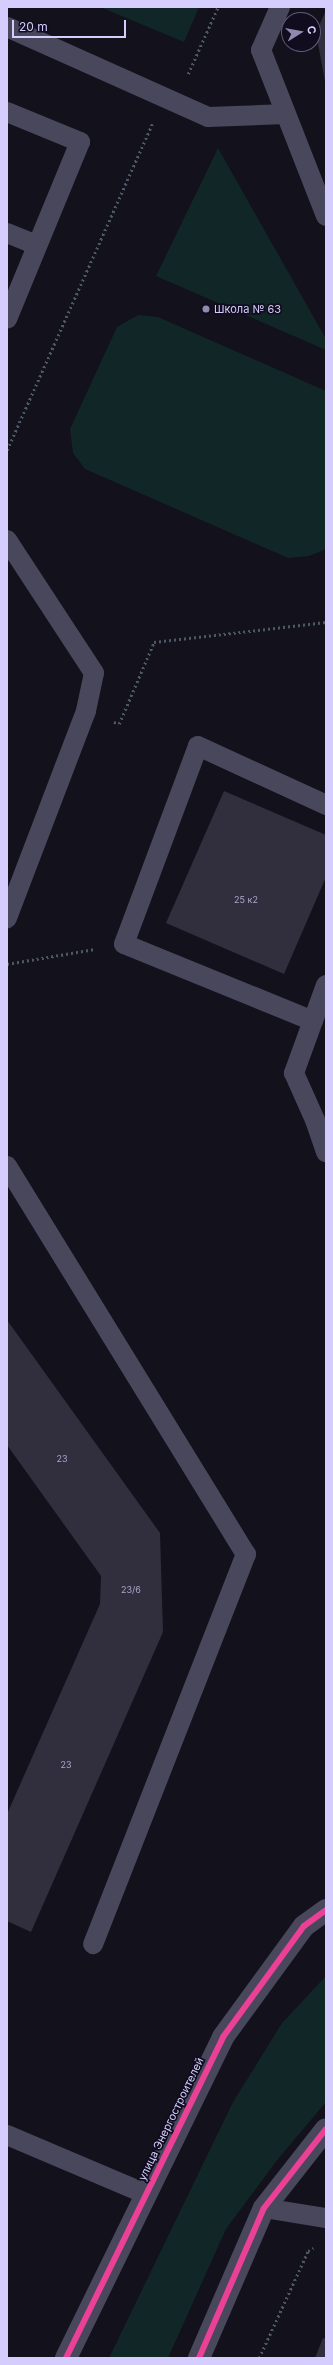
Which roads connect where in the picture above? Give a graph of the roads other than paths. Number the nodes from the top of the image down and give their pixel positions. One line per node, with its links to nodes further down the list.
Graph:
1 (280, 7): 4 (lane)
2 (7, 27): 4 (lane)
3 (7, 112): 7 (lane)
4 (285, 114): 5 (lane)
5 (326, 216)
6 (7, 233): 7 (lane)
7 (37, 245): 8 (lane)
8 (7, 319)
9 (7, 540): 11 (lane)
10 (326, 805): 13 (lane)
11 (7, 918)
12 (326, 985): 13 (lane)
13 (313, 1021): 14 (lane)
14 (326, 1152)
15 (7, 1166): 17 (lane)
16 (326, 1910): 20 (street, улица Энергостроителей)
17 (93, 1944)
18 (326, 2129): 21 (street)
19 (7, 2135): 20 (lane)
20 (146, 2194): 23 (street, улица Энергостроителей)
21 (264, 2208): 22 (lane); 24 (street)
22 (326, 2218)
23 (66, 2358)
24 (199, 2358)

